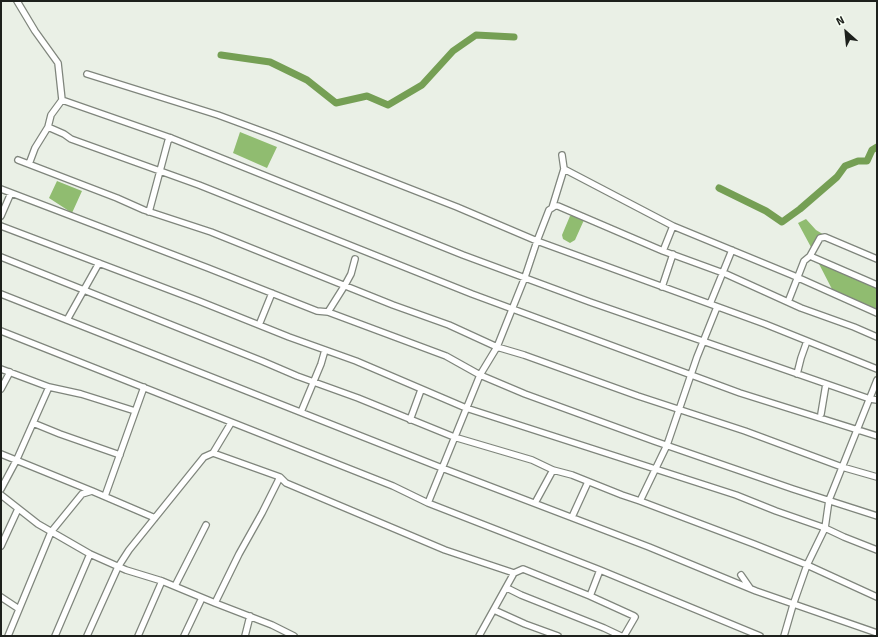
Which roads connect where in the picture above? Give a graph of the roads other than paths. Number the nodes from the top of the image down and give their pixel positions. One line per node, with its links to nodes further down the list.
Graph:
1 (17, 1): 3 (street)
2 (87, 74): 18 (street)
3 (62, 100): 4 (street); 5 (street)
4 (48, 127): 8 (street); 10 (street)
5 (172, 138): 10 (street); 28 (street)
6 (562, 155): 9 (street)
7 (18, 160): 8 (street)
8 (29, 164): 14 (street)
9 (564, 170): 13 (street); 17 (street)
10 (161, 172): 14 (street); 39 (street)
11 (1, 189): 12 (street)
12 (12, 193): 15 (street); 34 (street)
13 (552, 208): 18 (street); 20 (street)
14 (149, 212): 30 (street)
15 (1, 216)
16 (1, 226): 26 (street)
17 (673, 226): 19 (street); 20 (street)
18 (537, 241): 28 (street); 32 (street)
19 (732, 250): 27 (street); 29 (street)
20 (663, 251): 21 (street)
21 (673, 254): 27 (street); 32 (street)
22 (1, 256): 33 (street)
23 (810, 256): 25 (street); 29 (street); 31 (street)
24 (355, 259): 30 (street)
25 (877, 259)
26 (99, 263): 33 (street); 43 (street)
27 (722, 273): 36 (street); 37 (street)
28 (526, 277): 39 (street); 46 (street)
29 (798, 278): 36 (street); 41 (street)
30 (345, 285): 40 (street); 48 (street)
31 (877, 285)
32 (662, 287): 37 (street)
33 (84, 289): 42 (street); 57 (street)
34 (272, 293): 40 (street); 43 (street)
35 (1, 294): 42 (street)
36 (788, 302): 45 (street)
37 (710, 304): 38 (street)
38 (717, 307): 46 (street); 47 (street)
39 (513, 309): 48 (street); 53 (street)
40 (328, 312): 55 (street)
41 (877, 313)
42 (67, 320): 68 (street)
43 (259, 325): 49 (street)
44 (1, 331): 60 (street)
45 (877, 337)
46 (702, 341): 53 (street); 54 (street)
47 (807, 341): 51 (street); 54 (street)
48 (497, 347): 55 (street); 66 (street)
49 (325, 350): 57 (street); 62 (street)
50 (1, 369): 52 (street)
51 (877, 369)
52 (10, 372): 59 (street); 61 (street)
53 (691, 374): 66 (street); 73 (street)
54 (797, 374): 58 (street)
55 (480, 375): 65 (street); 76 (street)
56 (877, 380): 63 (street)
57 (313, 382): 68 (street); 70 (street)
58 (826, 384): 63 (street); 69 (street)
59 (49, 387): 67 (street); 71 (street)
60 (144, 387): 67 (street); 72 (street)
61 (1, 389)
62 (422, 390): 65 (street); 70 (street)
63 (870, 399): 64 (street); 73 (street)
64 (877, 400)
65 (466, 408): 75 (street); 83 (street)
66 (679, 409): 76 (street); 81 (street)
67 (135, 411): 79 (street)
68 (301, 412): 82 (street)
69 (821, 414)
70 (410, 420): 75 (street)
71 (33, 423): 79 (street); 80 (street)
72 (231, 423): 77 (street); 94 (street)
73 (858, 429): 74 (street); 81 (street)
74 (877, 436)
75 (454, 437): 82 (street); 84 (street)
76 (667, 445): 83 (street); 92 (street)
77 (213, 453): 85 (street); 99 (street)
78 (1, 454): 80 (street)
79 (120, 455): 91 (street)
80 (16, 459): 88 (street); 89 (street)
81 (842, 467): 86 (street); 92 (street)
82 (442, 468): 94 (street); 95 (street)
83 (656, 469): 93 (street); 101 (street)
84 (553, 470): 87 (street); 95 (street)
85 (280, 477): 109 (street); 119 (street)
86 (877, 477)
87 (588, 482): 93 (street); 98 (street)
88 (1, 489)
89 (92, 491): 91 (street); 102 (street)
90 (1, 495): 96 (street)
91 (105, 496): 99 (street)
92 (829, 500): 97 (street); 101 (street)
93 (640, 501): 106 (street)
94 (428, 503): 108 (street)
95 (535, 503): 98 (street)
96 (18, 509): 102 (street); 103 (street)
97 (877, 516)
98 (572, 517): 114 (street)
99 (156, 518): 107 (street)
100 (206, 525): 112 (street)
101 (824, 528): 104 (street); 106 (street)
102 (51, 532): 105 (street); 121 (street)
103 (1, 546)
104 (877, 550)
105 (90, 554): 107 (street); 127 (street)
106 (807, 565): 117 (street); 120 (street)
107 (118, 567): 111 (street); 128 (street)
108 (600, 570): 115 (street); 135 (street)
109 (514, 573): 113 (street); 115 (street)
110 (741, 575): 114 (street)
111 (162, 580): 112 (street); 129 (street)
112 (176, 586): 118 (street)
113 (507, 588): 122 (street); 134 (street)
114 (750, 589): 120 (street)
115 (590, 596): 134 (street)
116 (1, 597): 121 (street)
117 (877, 597)
118 (202, 598): 119 (street); 130 (street)
119 (216, 604): 123 (street)
120 (793, 605): 124 (street); 136 (street)
121 (19, 609): 126 (street)
122 (494, 610): 125 (street); 133 (street)
123 (250, 616): 131 (street); 132 (street)
124 (877, 633)
125 (481, 635)
126 (8, 636)
127 (55, 636)
128 (87, 636)
129 (138, 636)
130 (184, 636)
131 (245, 636)
132 (294, 636)
133 (558, 636)
134 (623, 636)
135 (760, 636)
136 (784, 636)

